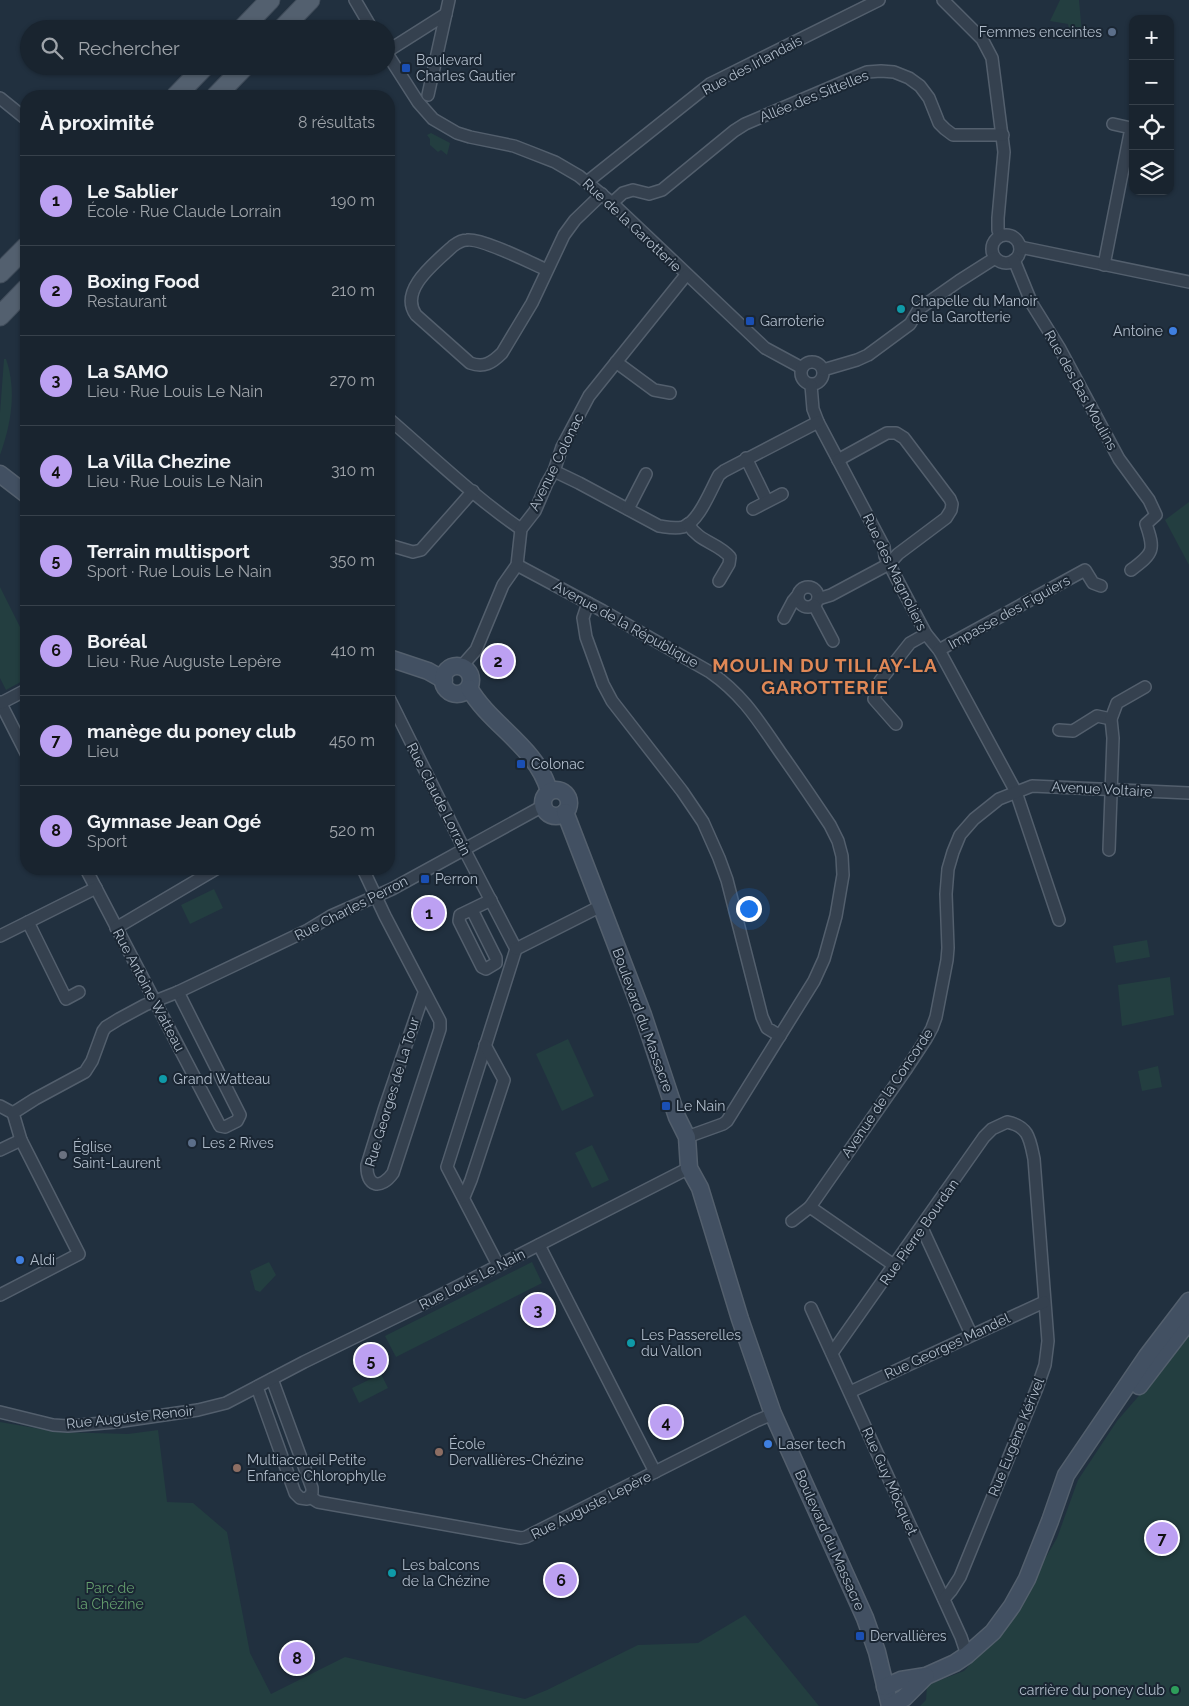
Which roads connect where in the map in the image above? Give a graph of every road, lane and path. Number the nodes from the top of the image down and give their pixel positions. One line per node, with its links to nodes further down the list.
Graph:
1 (270, 0): 8 (main road)
2 (310, 0): 9 (main road)
3 (356, 0): 10 (street)
4 (449, 0): 7 (street)
5 (878, 0): 22 (street, Rue des Irlandais)
6 (944, 0): 21 (street)
7 (446, 14): 11 (street); 17 (street)
8 (251, 20)
9 (291, 20)
10 (367, 20)
11 (395, 46)
12 (395, 66): 22 (street, Rue de la Garotterie)
13 (196, 75): 15 (main road)
14 (236, 75): 16 (main road)
15 (182, 90)
16 (222, 90)
17 (428, 95)
18 (0, 98): 19 (street)
19 (20, 114)
20 (1113, 124): 30 (street)
21 (1003, 135): 24 (street, Allée des Sittelles); 25 (street)
22 (587, 182): 23 (street, Rue de la Garotterie)
23 (602, 194): 24 (street, Rue de la Garotterie); 31 (street)
24 (612, 203): 33 (street, Rue de la Garotterie)
25 (1000, 236): 26 (street); 28 (street)
26 (1020, 247): 29 (street); 30 (street)
27 (20, 253): 32 (main road)
28 (995, 258): 29 (street); 39 (street)
29 (1014, 260): 62 (street, Rue des Bas Moulins)
30 (1104, 265): 34 (street)
31 (547, 270): 31 (street)
32 (0, 273)
33 (686, 275): 37 (street, Avenue Colonac); 38 (street, Rue de la Garotterie)
34 (1189, 282)
35 (20, 295): 36 (main road)
36 (0, 316)
37 (616, 362): 41 (street); 46 (street, Avenue Colonac)
38 (802, 368): 39 (street); 40 (street)
39 (823, 370): 40 (street)
40 (812, 385): 42 (street, Rue des Magnoliers)
41 (670, 393)
42 (818, 422): 44 (street); 45 (street, Rue des Magnoliers)
43 (395, 424): 52 (street)
44 (746, 458): 54 (street); 57 (street)
45 (838, 460): 60 (street, Rue des Magnoliers); 60 (street)
46 (554, 471): 55 (street); 58 (street, Avenue Colonac)
47 (0, 474): 50 (main road)
48 (646, 474): 55 (street)
49 (0, 479): 51 (main road)
50 (20, 490)
51 (20, 491)
52 (473, 492): 58 (street); 59 (street)
53 (782, 494): 54 (street)
54 (768, 502): 56 (street)
55 (628, 509): 57 (street)
56 (753, 509)
57 (688, 524): 63 (street)
58 (522, 529): 61 (street, Avenue Colonac)
59 (395, 547)
60 (889, 564): 66 (street); 69 (street, Rue des Magnoliers)
61 (517, 565): 67 (street, Avenue de la République); 73 (street, Avenue Colonac)
62 (1132, 570)
63 (719, 581)
64 (1101, 586): 71 (street, Impasse des Figuiers)
65 (798, 595): 66 (street); 66 (street); 68 (street)
66 (816, 602): 70 (street)
67 (588, 603): 109 (street); 109 (street, Avenue de la République)
68 (784, 618)
69 (926, 634): 71 (street, Rue des Magnoliers); 81 (street)
70 (833, 640)
71 (938, 650): 86 (street, Rue des Magnoliers)
72 (395, 660): 74 (main road)
73 (461, 667): 74 (main road); 76 (main road)
74 (444, 680): 76 (main road)
75 (1145, 687): 80 (street)
76 (469, 688): 85 (main road)
77 (20, 693): 78 (street)
78 (0, 702): 83 (street)
79 (395, 710): 90 (street, Rue Claude Lorrain)
80 (1111, 719): 82 (street); 84 (street)
81 (896, 724)
82 (1059, 730)
83 (20, 741)
84 (1111, 790): 86 (street, Avenue Voltaire); 87 (street, Avenue Voltaire); 91 (street)
85 (549, 791): 88 (main road); 89 (main road)
86 (1016, 792): 100 (street, Rue des Magnoliers); 119 (street, Avenue de la Concorde)
87 (1189, 793)
88 (542, 806): 89 (main road); 90 (street, Rue Charles Perron)
89 (565, 812): 98 (main road, Boulevard du Massacre)
90 (464, 849): 96 (street, Rue Charles Perron); 97 (street, Rue Claude Lorrain)
91 (1109, 850)
92 (89, 875): 95 (street, Rue Antoine Watteau)
93 (206, 875): 102 (street)
94 (365, 875): 96 (street, Rue Georges de La Tour)
95 (96, 888): 101 (street); 102 (street, Rue Antoine Watteau)
96 (376, 896): 106 (street, Rue Charles Perron); 107 (street, Rue Georges de La Tour)
97 (491, 900): 99 (street); 104 (street, Rue Claude Lorrain)
98 (601, 906): 104 (street); 114 (main road, Boulevard du Massacre)
99 (472, 910): 99 (street)
100 (1058, 920)
101 (28, 922): 103 (street); 105 (street)
102 (116, 928): 108 (street, Rue Antoine Watteau)
103 (0, 936)
104 (516, 949): 110 (street)
105 (79, 992)
106 (178, 992): 108 (street, Rue Charles Perron); 108 (street, Rue Antoine Watteau)
107 (424, 993): 107 (street, Rue Georges de La Tour)
108 (155, 1002): 112 (street, Rue Charles Perron)
109 (780, 1036): 114 (street, Avenue de la République)
110 (485, 1045): 118 (street); 118 (street)
111 (0, 1106): 112 (street)
112 (13, 1113): 115 (street)
113 (1013, 1123): 121 (street, Rue Pierre Bourdan); 127 (street, Rue Eugène Kérivel)
114 (687, 1137): 117 (main road, Boulevard du Massacre)
115 (21, 1140): 116 (street); 125 (street)
116 (0, 1150)
117 (689, 1168): 122 (street); 136 (main road, Boulevard du Massacre)
118 (464, 1197): 123 (street)
119 (810, 1207): 120 (street, Avenue de la Concorde); 124 (street)
120 (792, 1220)
121 (922, 1228): 124 (street, Rue Pierre Bourdan); 130 (street)
122 (539, 1245): 123 (street, Rue Louis Le Nain); 137 (street, Rue Louis Le Nain)
123 (498, 1265): 132 (street, Rue Louis Le Nain)
124 (895, 1266): 131 (street, Rue Pierre Bourdan)
125 (0, 1295)
126 (1189, 1301): 139 (main road)
127 (1044, 1302): 130 (street, Rue Georges Mandel); 140 (street, Rue Eugène Kérivel)
128 (811, 1308): 131 (street, Rue Guy Môcquet)
129 (1189, 1322): 139 (main road)
130 (971, 1334): 134 (street, Rue Georges Mandel)
131 (832, 1353): 134 (street, Rue Guy Môcquet)
132 (272, 1379): 133 (street, Rue Louis Le Nain); 138 (street)
133 (257, 1387): 135 (street, Rue Auguste Renoir); 138 (street, Rue Auguste Lepère)
134 (850, 1392): 140 (street, Rue Guy Môcquet)
135 (0, 1412)
136 (773, 1414): 137 (street, Rue Auguste Lepère); 143 (main road, Boulevard du Massacre)
137 (655, 1472): 138 (street, Rue Auguste Lepère)
138 (310, 1497)
139 (1050, 1521): 141 (main road)
140 (944, 1599): 141 (street, Rue Guy Môcquet)
141 (967, 1655): 142 (main road)
142 (926, 1676): 143 (main road); 144 (main road)
143 (885, 1688): 144 (main road, Boulevard du Massacre)
144 (890, 1706)

